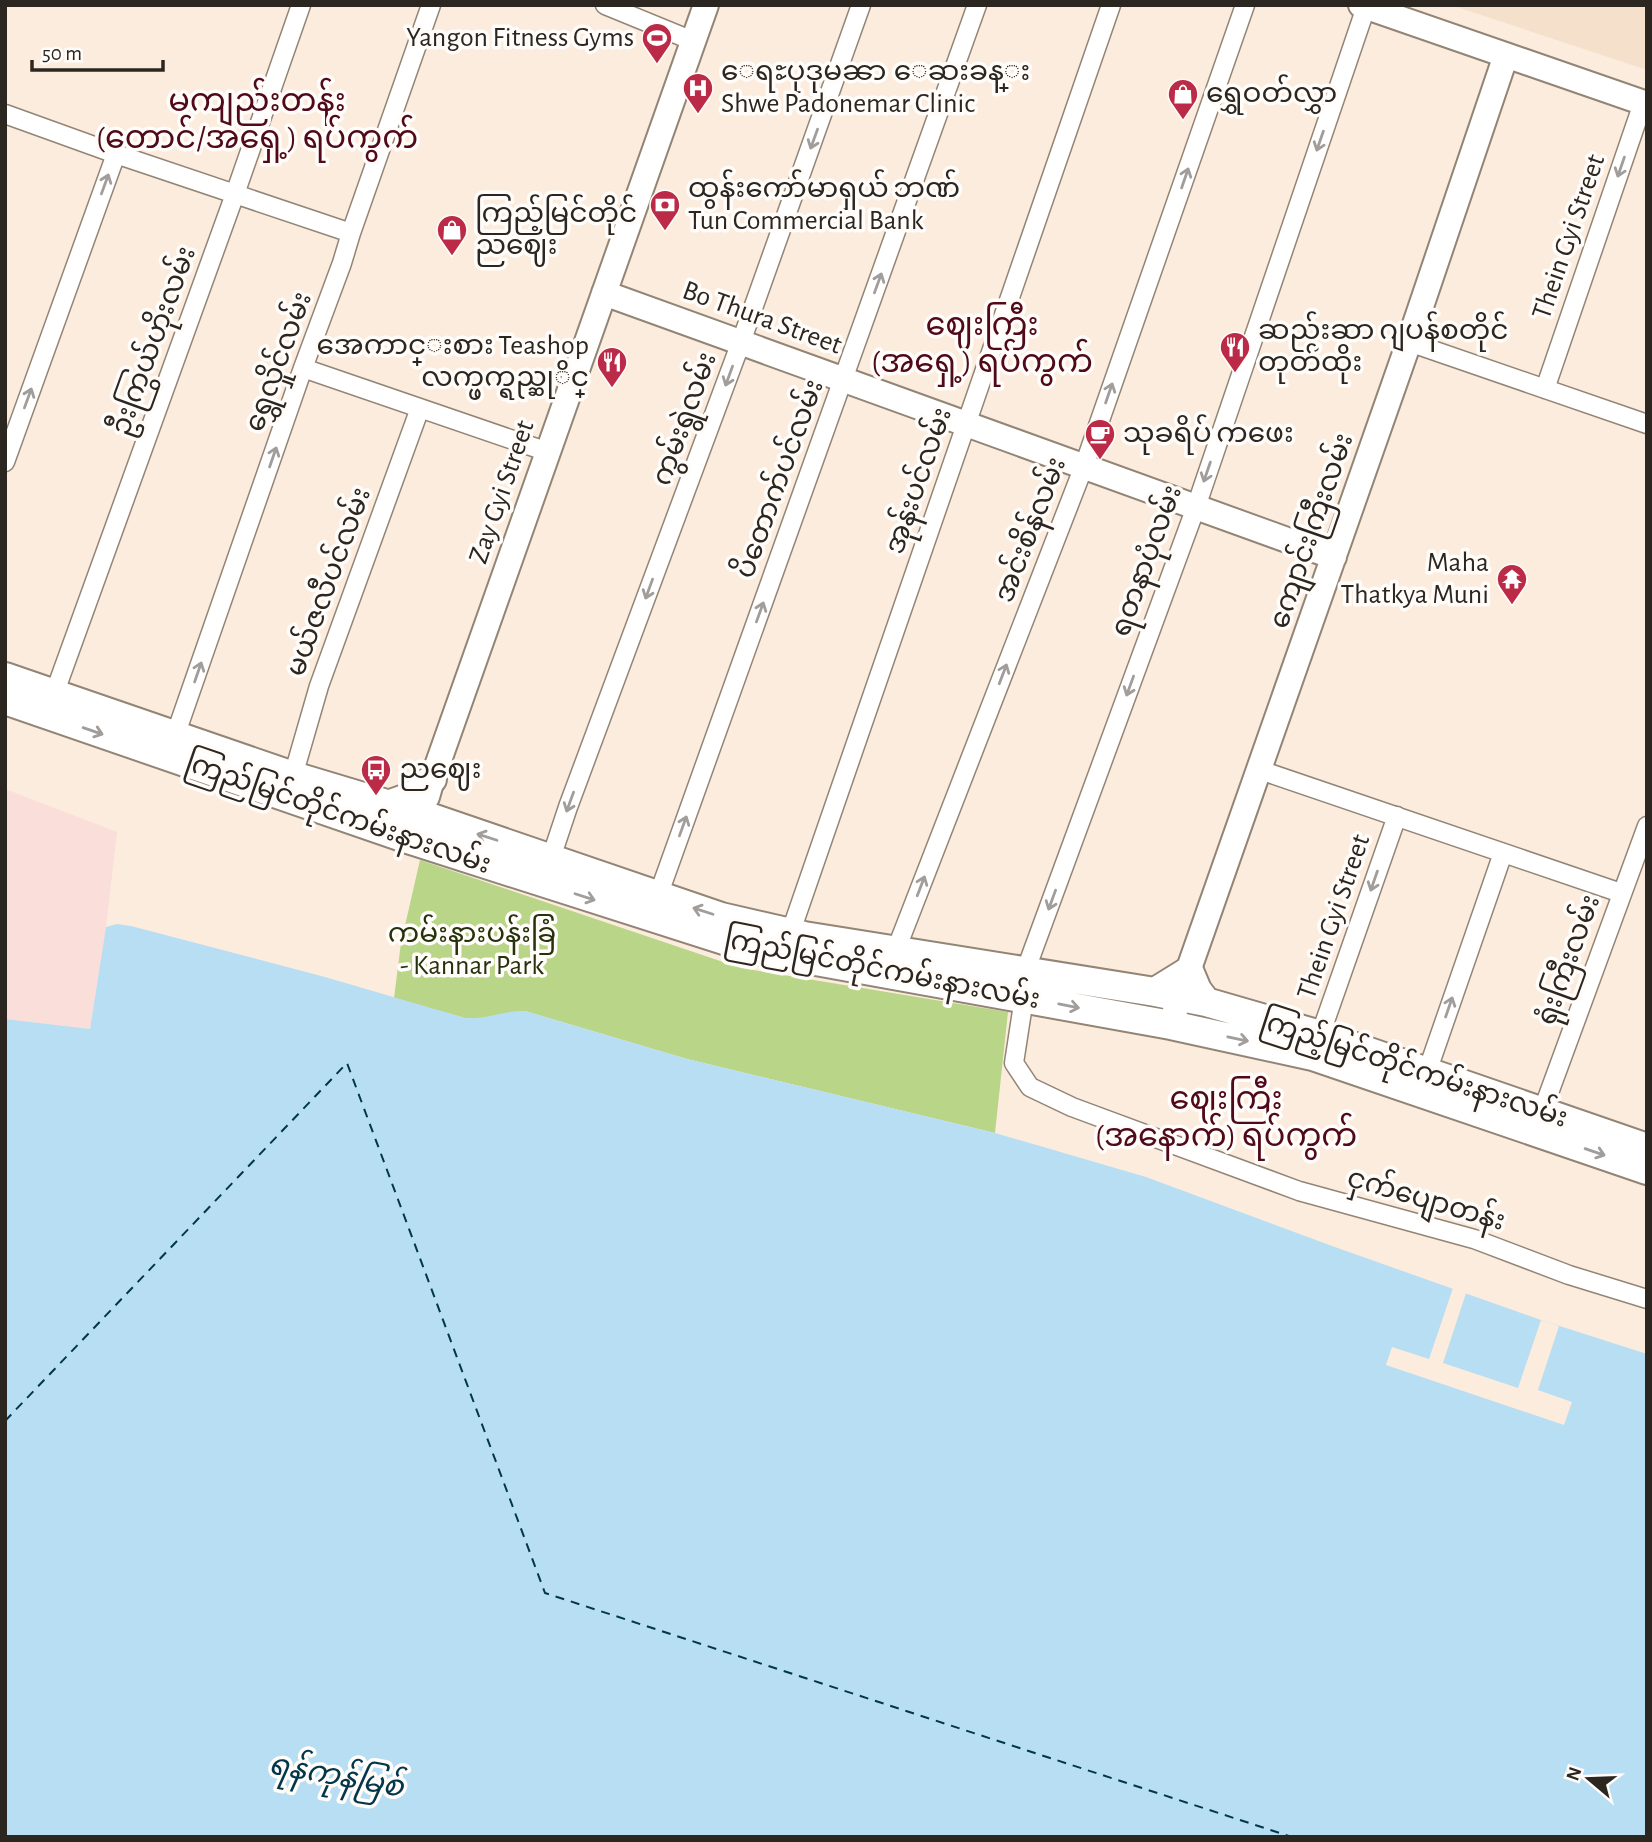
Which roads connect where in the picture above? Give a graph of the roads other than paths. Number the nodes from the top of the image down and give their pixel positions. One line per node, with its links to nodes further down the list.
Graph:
1 (301, 5): 15 (street, ဦးကြွယ်ဟိုးလမ်း)
2 (430, 5): 16 (street, ရွှေလှိုင်လမ်း)
3 (605, 5): 10 (street)
4 (706, 5): 10 (street, Zay Gyi Street)
5 (861, 5): 18 (street, ကွမ်းရွဲလမ်း, one-way to 18)
6 (977, 5): 21 (street, ပိတောက်ပင်လမ်း, one-way to 6)
7 (1111, 5): 24 (street, အုန်းပင်လမ်း)
8 (1245, 5): 28 (street, အင်းစိန်လမ်း, one-way to 8)
9 (1363, 6): 11 (street); 29 (street, ရတနာပုံလမ်း, one-way to 29)
10 (693, 41): 17 (street, Zay Gyi Street)
11 (1506, 55): 12 (street); 19 (street, ကျောင်းကြီးလမ်း)
12 (1645, 103): 22 (street, Thein Gyi Street, one-way to 22)
13 (5, 114): 14 (street)
14 (116, 154): 15 (street); 27 (street, one-way to 14)
15 (234, 194): 16 (street); 33 (street, ဦးကြွယ်ဟိုးလမ်း)
16 (351, 233): 20 (street, ရွှေလှိုင်လမ်း)
17 (604, 293): 18 (street, Bo Thura Street); 26 (street, Zay Gyi Street)
18 (741, 342): 21 (street, Bo Thura Street); 43 (street, ကွမ်းရွဲလမ်း, one-way to 43)
19 (1409, 342): 22 (street); 30 (street, ကျောင်းကြီးလမ်း)
20 (303, 368): 23 (street); 34 (street, ရွှေလှိုင်လမ်း, one-way to 20)
21 (843, 379): 24 (street, Bo Thura Street); 44 (street, ပိတောက်ပင်လမ်း, one-way to 21)
22 (1545, 389): 25 (street)
23 (421, 408): 26 (street); 36 (street, မယ်ဇလီပင်လမ်း)
24 (966, 424): 28 (street, Bo Thura Street); 46 (street, အုန်းပင်လမ်း)
25 (1647, 424)
26 (548, 452): 37 (street, Zay Gyi Street)
27 (5, 462)
28 (1084, 466): 29 (street, Bo Thura Street); 47 (street, အင်းစိန်လမ်း, one-way to 28)
29 (1196, 507): 30 (street, Bo Thura Street); 48 (street, ရတနာပုံလမ်း, one-way to 48)
30 (1334, 556): 35 (street, ကျောင်းကြီးလမ်း)
31 (5, 677): 33 (main road)
32 (5, 700): 33 (main road, ကြည်မြင်တိုင်ကမ်းနားလမ်း)
33 (50, 704): 34 (main road, ကြည်မြင်တိုင်ကမ်းနားလမ်း); 41 (main road, ကြည်မြင်တိုင်ကမ်းနားလမ်း, one-way to 41)
34 (176, 736): 36 (main road, ကြည်မြင်တိုင်ကမ်းနားလမ်း)
35 (1260, 770): 39 (street); 49 (street, ကျောင်းကြီးလမ်း)
36 (293, 776): 38 (main road, ကြည်မြင်တိုင်ကမ်းနားလမ်း)
37 (431, 781): 38 (main road); 41 (main road)
38 (381, 803): 41 (main road, ကြည်မြင်တိုင်ကမ်းနားလမ်း)
39 (1397, 817): 42 (street); 51 (street, Thein Gyi Street, one-way to 51)
40 (1647, 826): 45 (street, ရုံးကြီးလမ်း)
41 (428, 827): 43 (main road, ကြည်မြင်တိုင်ကမ်းနားလမ်း)
42 (1503, 853): 45 (street); 52 (street, one-way to 42)
43 (549, 863): 44 (main road, ကြည်မြင်တိုင်ကမ်းနားလမ်း); 46 (main road, ကြည်မြင်တိုင်ကမ်းနားလမ်း, one-way to 46)
44 (659, 893): 46 (main road, ကြည်မြင်တိုင်ကမ်းနားလမ်း, one-way to 44)
45 (1621, 893): 53 (street, ရုံးကြီးလမ်း)
46 (788, 945): 47 (main road, ကြည်မြင်တိုင်ကမ်းနားလမ်း); 48 (main road, ကြည်မြင်တိုင်ကမ်းနားလမ်း)
47 (897, 950): 48 (main road, ကြည်မြင်တိုင်ကမ်းနားလမ်း)
48 (1025, 985): 49 (main road, ကြည်မြင်တိုင်ကမ်းနားလမ်း); 50 (main road, ကြည်မြင်တိုင်ကမ်းနားလမ်း, one-way to 50); 56 (street, ငှက်ပျောတန်း)
49 (1182, 991): 50 (street, ကျောင်းကြီးလမ်း); 51 (main road, ကြည့်မြင်တိုင်ကမ်းနားလမ်း)
50 (1171, 1025): 51 (main road, ကြည်မြင်တိုင်ကမ်းနားလမ်း, one-way to 51)
51 (1316, 1046): 52 (main road, ကြည့်မြင်တိုင်ကမ်းနားလမ်း); 55 (main road, ကြည်မြင်တိုင်ကမ်းနားလမ်း, one-way to 55)
52 (1426, 1072): 53 (main road, ကြည့်မြင်တိုင်ကမ်းနားလမ်း)
53 (1542, 1112): 54 (main road, ကြည့်မြင်တိုင်ကမ်းနားလမ်း)
54 (1647, 1148)
55 (1647, 1170)
56 (1647, 1299)

